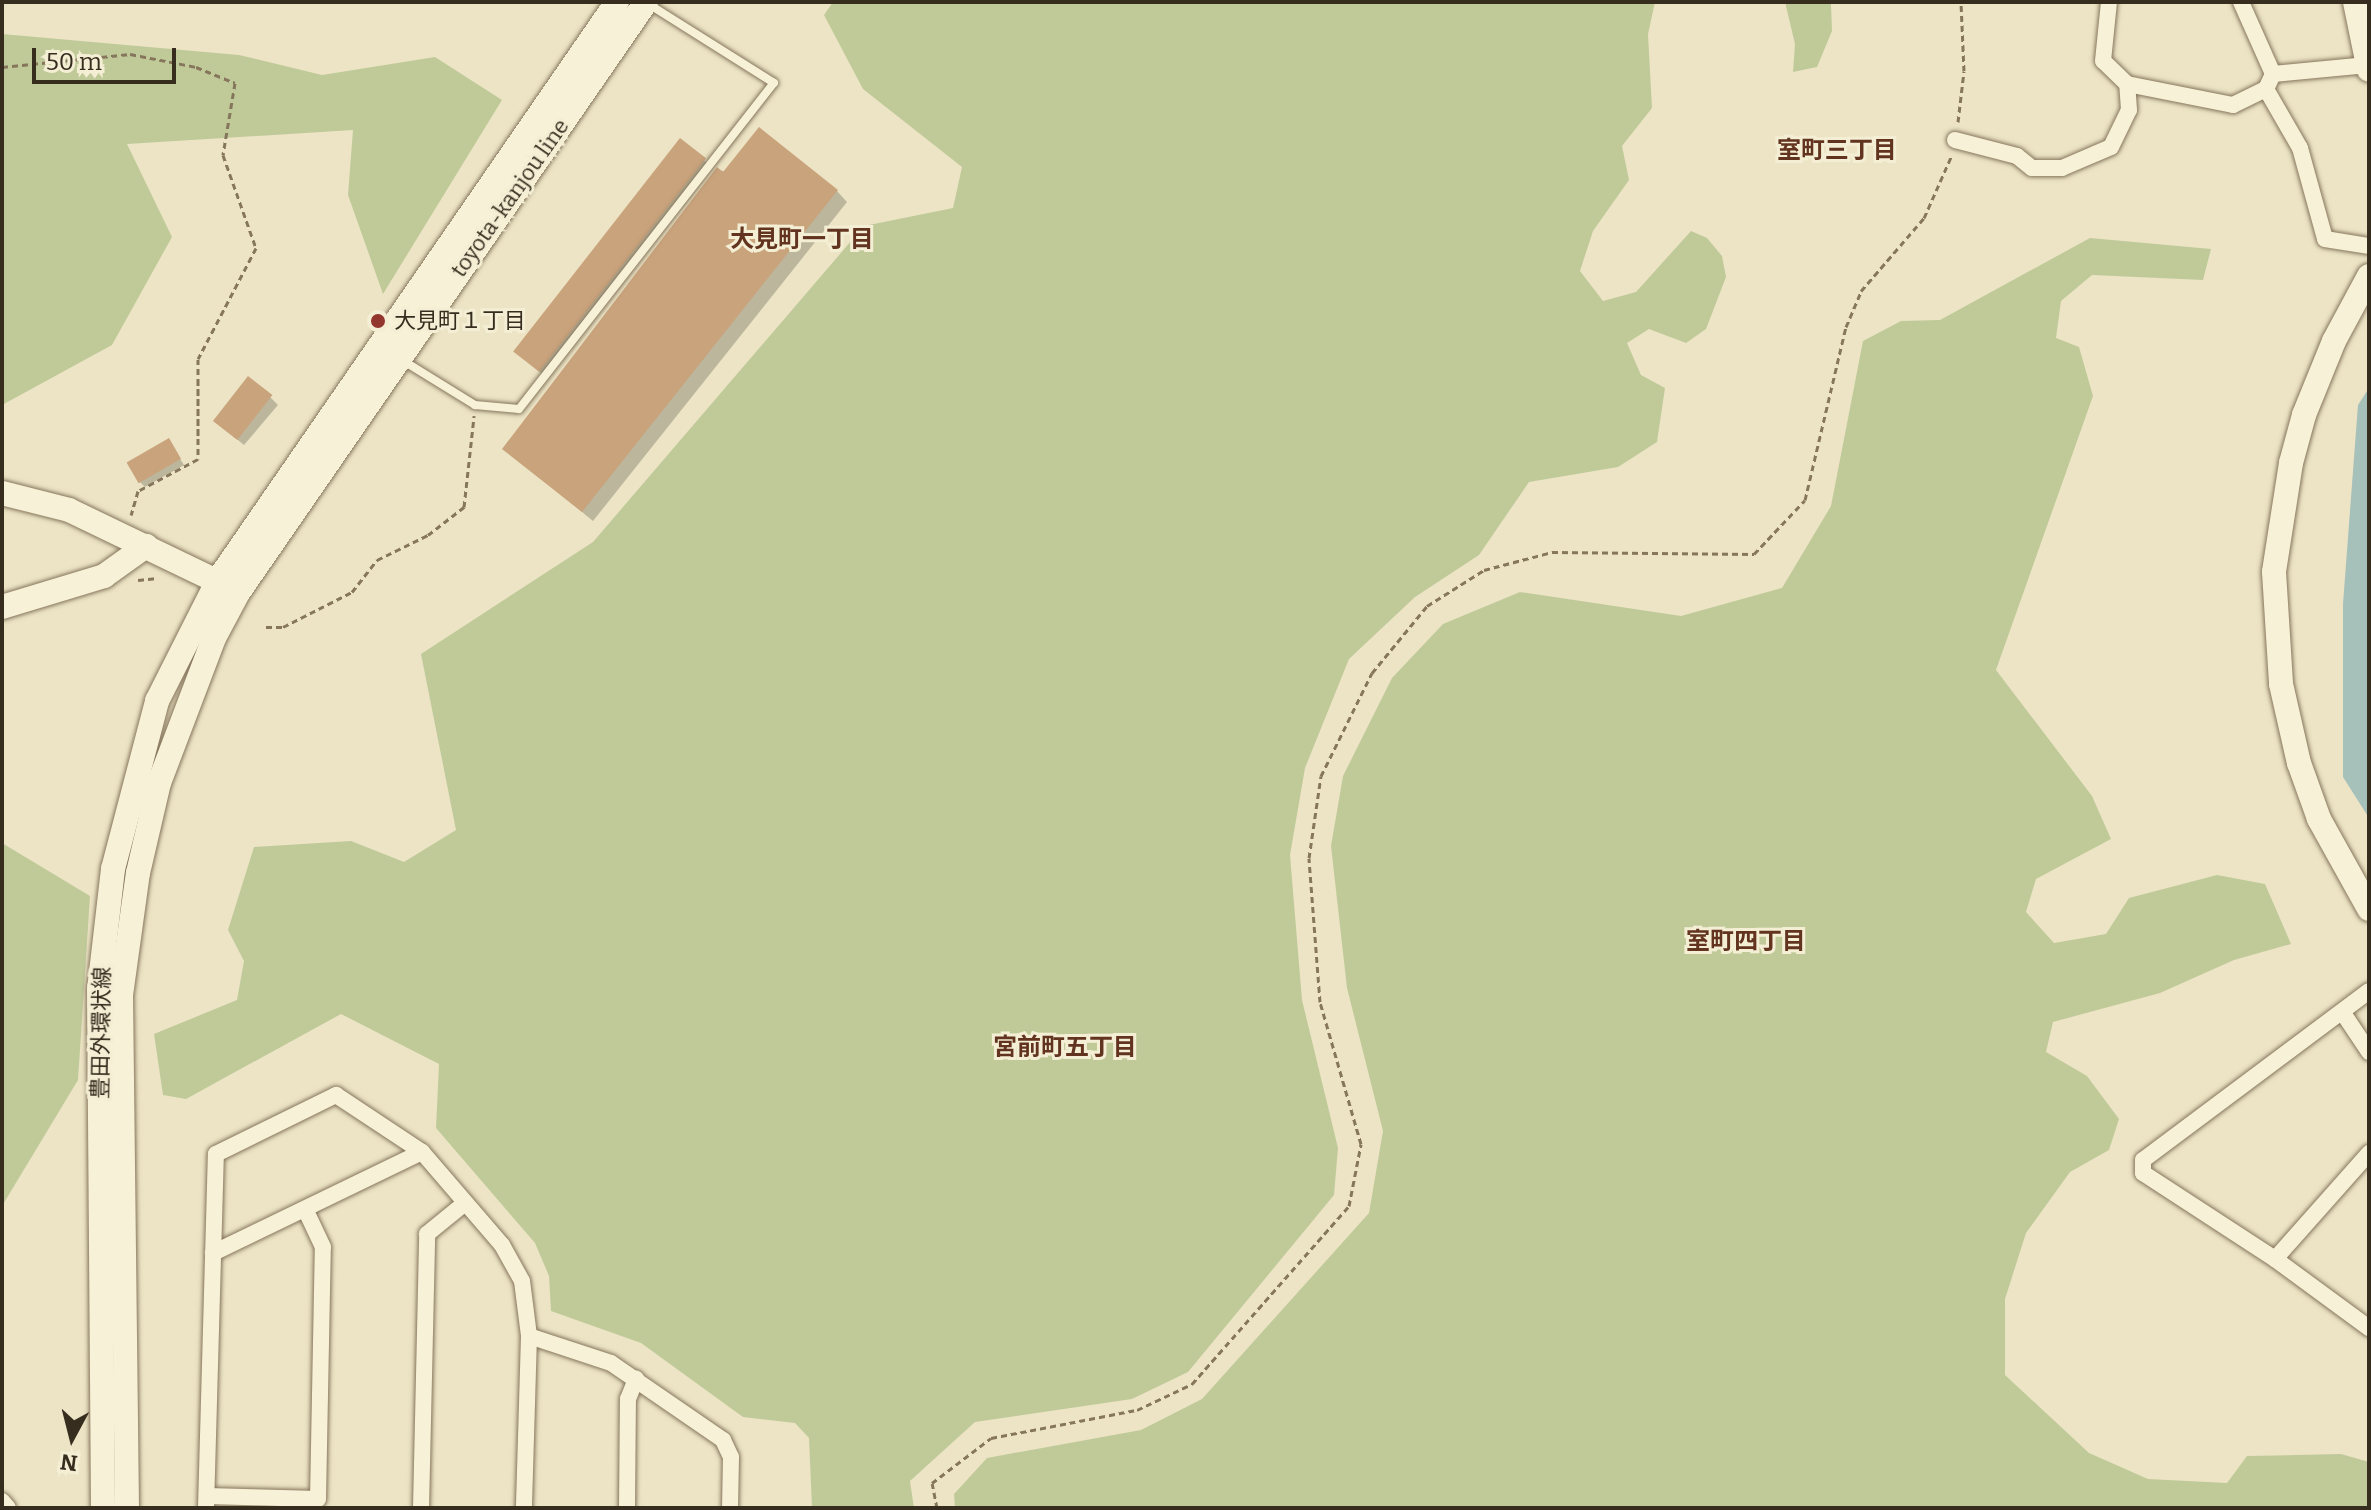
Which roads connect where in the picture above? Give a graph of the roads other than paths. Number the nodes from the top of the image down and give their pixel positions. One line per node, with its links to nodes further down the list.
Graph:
1 (617, 2): 15 (main road, toyota-kanjou line)
2 (646, 2): 12 (main road, toyota-kanjou line); 12 (lane)
3 (2109, 2): 8 (street)
4 (2241, 2): 7 (street)
5 (2355, 2): 6 (main road)
6 (2369, 67): 7 (street)
7 (2270, 82): 8 (street); 10 (street)
8 (2127, 84): 9 (street)
9 (1955, 140)
10 (2369, 246)
11 (2369, 276): 17 (main road)
12 (400, 358): 15 (main road, toyota-kanjou line)
13 (2, 493): 14 (main road)
14 (136, 541): 15 (main road); 16 (main road)
15 (228, 586): 33 (main road, 豊田外環状線); 34 (main road, 豊田外環状線)
16 (2, 607)
17 (2369, 909)
18 (2369, 991): 19 (street)
19 (2343, 1013): 20 (street); 26 (street)
20 (2369, 1052)
21 (422, 1152): 23 (street); 24 (street); 25 (street)
22 (2369, 1153): 26 (street)
23 (465, 1203): 28 (street); 35 (street)
24 (305, 1209): 25 (street); 31 (street)
25 (213, 1253): 31 (street)
26 (2275, 1259): 27 (street)
27 (2369, 1328)
28 (529, 1336): 29 (street); 36 (street)
29 (636, 1379): 37 (street); 38 (street)
30 (2, 1501): 32 (street)
31 (206, 1502)
32 (8, 1508)
33 (103, 1508)
34 (127, 1508)
35 (421, 1508)
36 (524, 1508)
37 (627, 1508)
38 (730, 1508)

